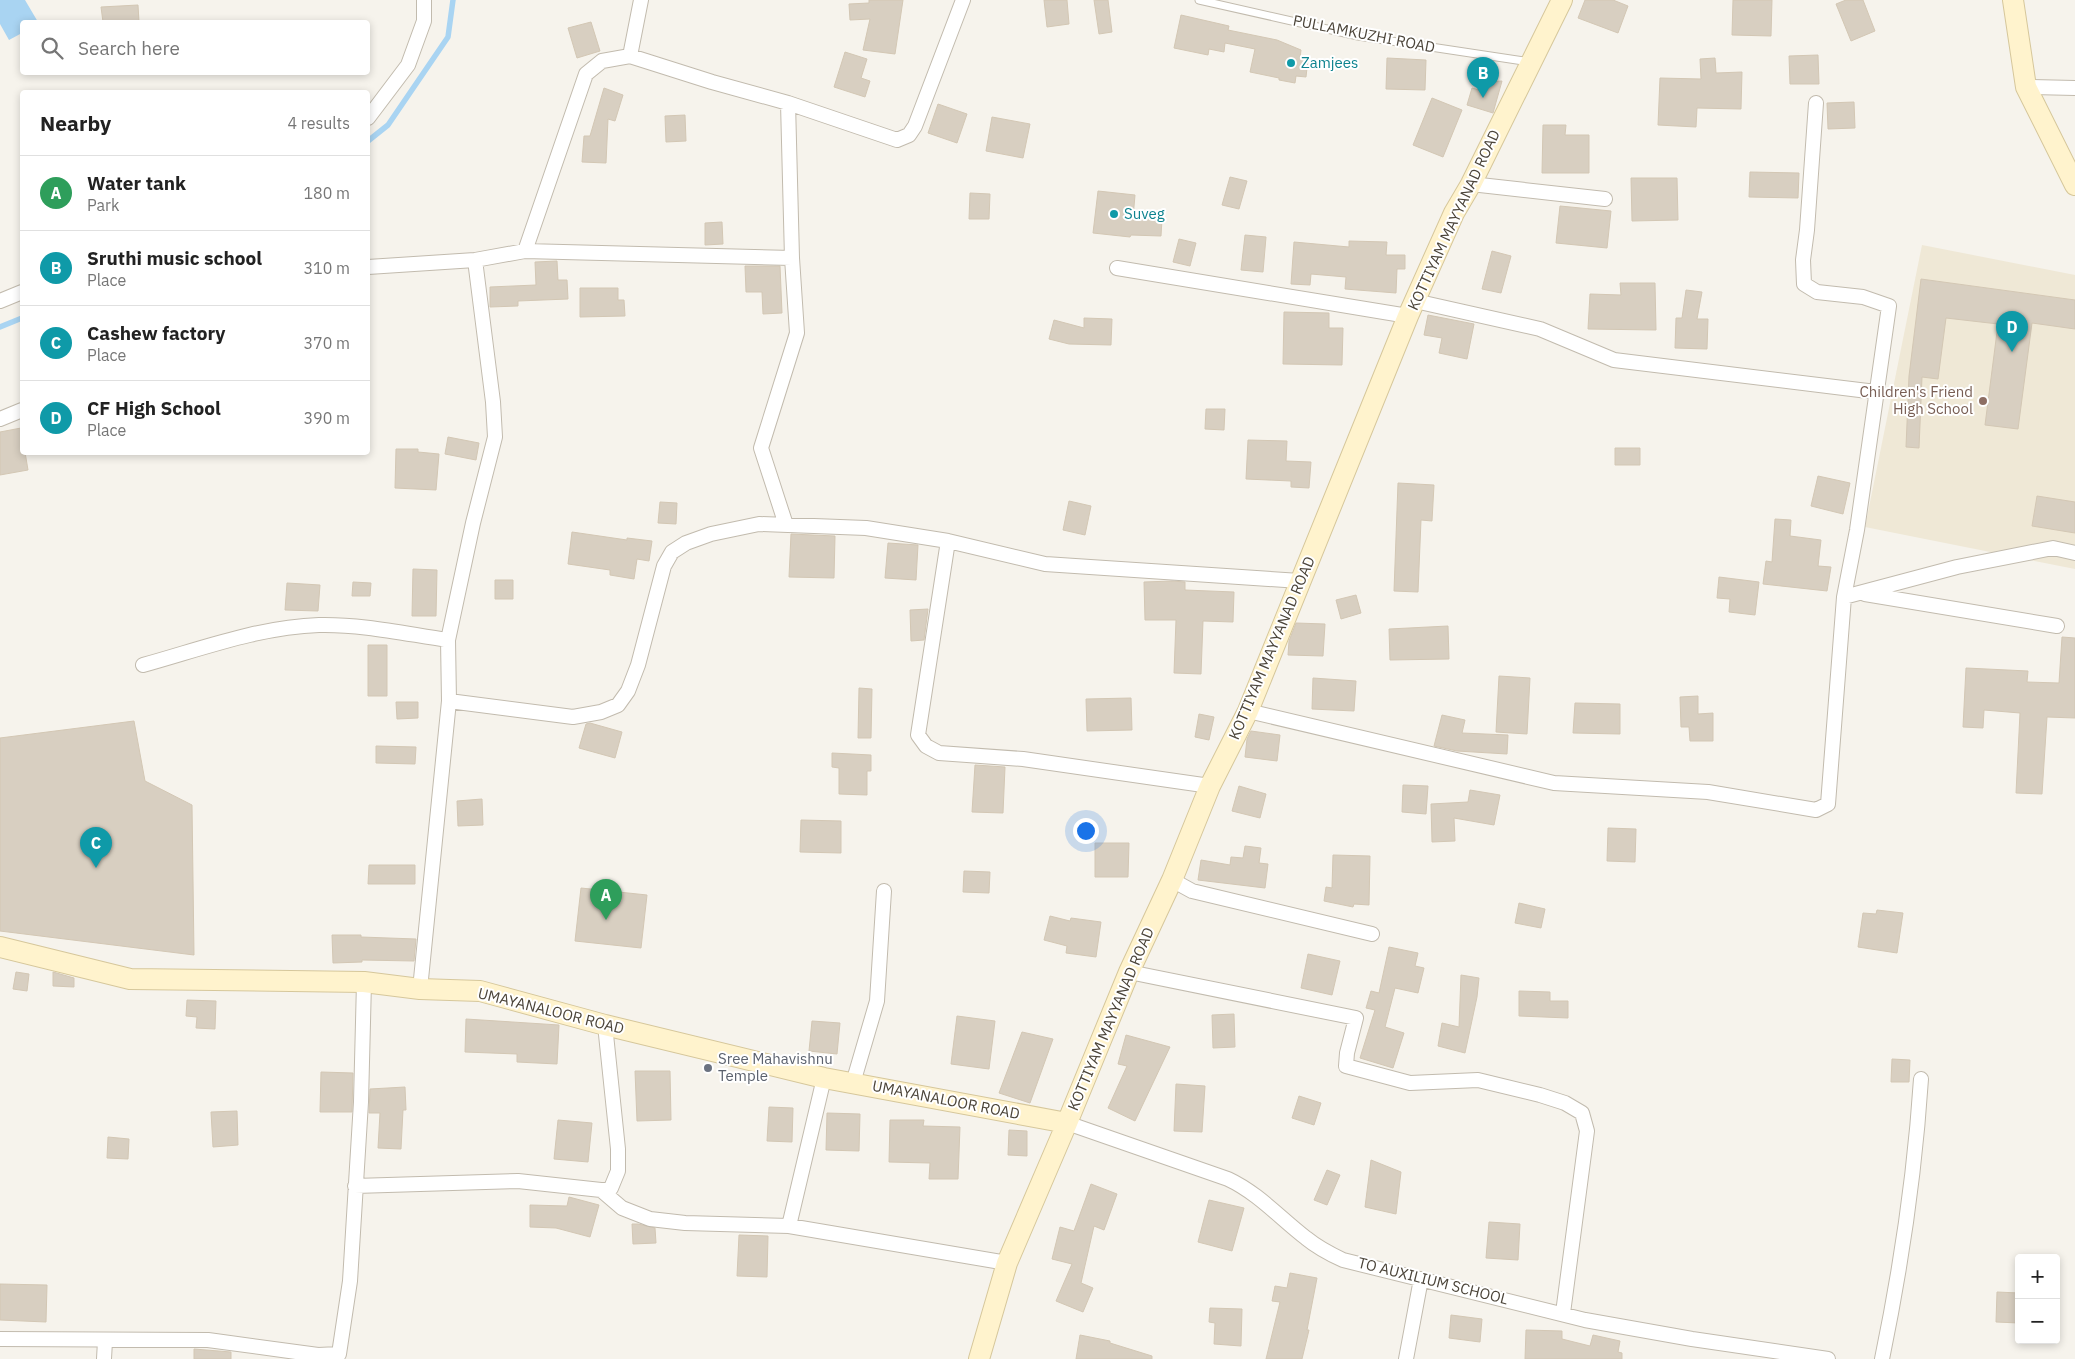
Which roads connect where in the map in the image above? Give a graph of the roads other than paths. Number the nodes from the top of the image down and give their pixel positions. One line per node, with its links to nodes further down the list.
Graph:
1 (424, 0): 13 (street)
2 (640, 0): 7 (street)
3 (963, 0): 11 (street)
4 (1199, 0): 8 (lane, PULLAMKUZHI ROAD)
5 (1562, 0): 8 (main road, KOTTIYAM MAYYANAD ROAD)
6 (2013, 0): 9 (main road)
7 (630, 56): 11 (street); 17 (street)
8 (1530, 62): 14 (main road, KOTTIYAM MAYYANAD ROAD)
9 (2026, 87): 10 (street); 15 (main road)
10 (2075, 88)
11 (788, 103): 18 (street)
12 (1816, 103): 25 (street)
13 (370, 115)
14 (1471, 184): 16 (street); 24 (main road, KOTTIYAM MAYYANAD ROAD)
15 (2075, 185)
16 (1605, 199)
17 (525, 251): 18 (street); 19 (street)
18 (792, 258): 28 (street)
19 (475, 260): 20 (street); 35 (street)
20 (370, 267)
21 (1117, 268): 24 (street)
22 (20, 293): 23 (street)
23 (0, 301)
24 (1412, 308): 25 (street); 31 (main road, KOTTIYAM MAYYANAD ROAD)
25 (1876, 392): 33 (street)
26 (20, 411): 27 (street)
27 (0, 419)
28 (786, 525): 29 (street); 37 (street)
29 (948, 541): 31 (street); 39 (street)
30 (2075, 553): 32 (street)
31 (1300, 581): 38 (main road, KOTTIYAM MAYYANAD ROAD)
32 (1859, 593): 33 (street); 34 (street)
33 (1844, 597): 38 (street)
34 (2057, 626)
35 (448, 640): 36 (street); 37 (street)
36 (144, 665)
37 (449, 701): 46 (street)
38 (1248, 711): 39 (main road, KOTTIYAM MAYYANAD ROAD)
39 (1210, 786): 40 (main road, KOTTIYAM MAYYANAD ROAD)
40 (1172, 880): 42 (street); 44 (main road, KOTTIYAM MAYYANAD ROAD)
41 (884, 891): 50 (street)
42 (1372, 934)
43 (0, 947): 45 (main road, UMAYANALOOR ROAD)
44 (1128, 972): 51 (main road, KOTTIYAM MAYYANAD ROAD); 57 (street)
45 (364, 982): 46 (main road, UMAYANALOOR ROAD); 52 (street)
46 (420, 989): 47 (main road, UMAYANALOOR ROAD)
47 (605, 1025): 48 (main road, UMAYANALOOR ROAD); 53 (street)
48 (824, 1078): 50 (main road, UMAYANALOOR ROAD); 54 (street)
49 (1921, 1079): 64 (street)
50 (853, 1083): 51 (main road, UMAYANALOOR ROAD)
51 (1067, 1123): 55 (main road, KOTTIYAM MAYYANAD ROAD); 56 (street, TO AUXILIUM SCHOOL)
52 (355, 1186): 53 (street); 59 (street)
53 (601, 1190): 54 (street)
54 (789, 1226): 55 (street)
55 (1007, 1263): 61 (main road, KOTTIYAM MAYYANAD ROAD)
56 (1421, 1279): 57 (street, TO AUXILIUM SCHOOL); 62 (street)
57 (1562, 1313): 63 (street, TO AUXILIUM SCHOOL)
58 (0, 1339): 59 (street)
59 (105, 1341): 60 (street)
60 (104, 1359)
61 (979, 1359)
62 (1406, 1359)
63 (1828, 1359)
64 (1882, 1359)

